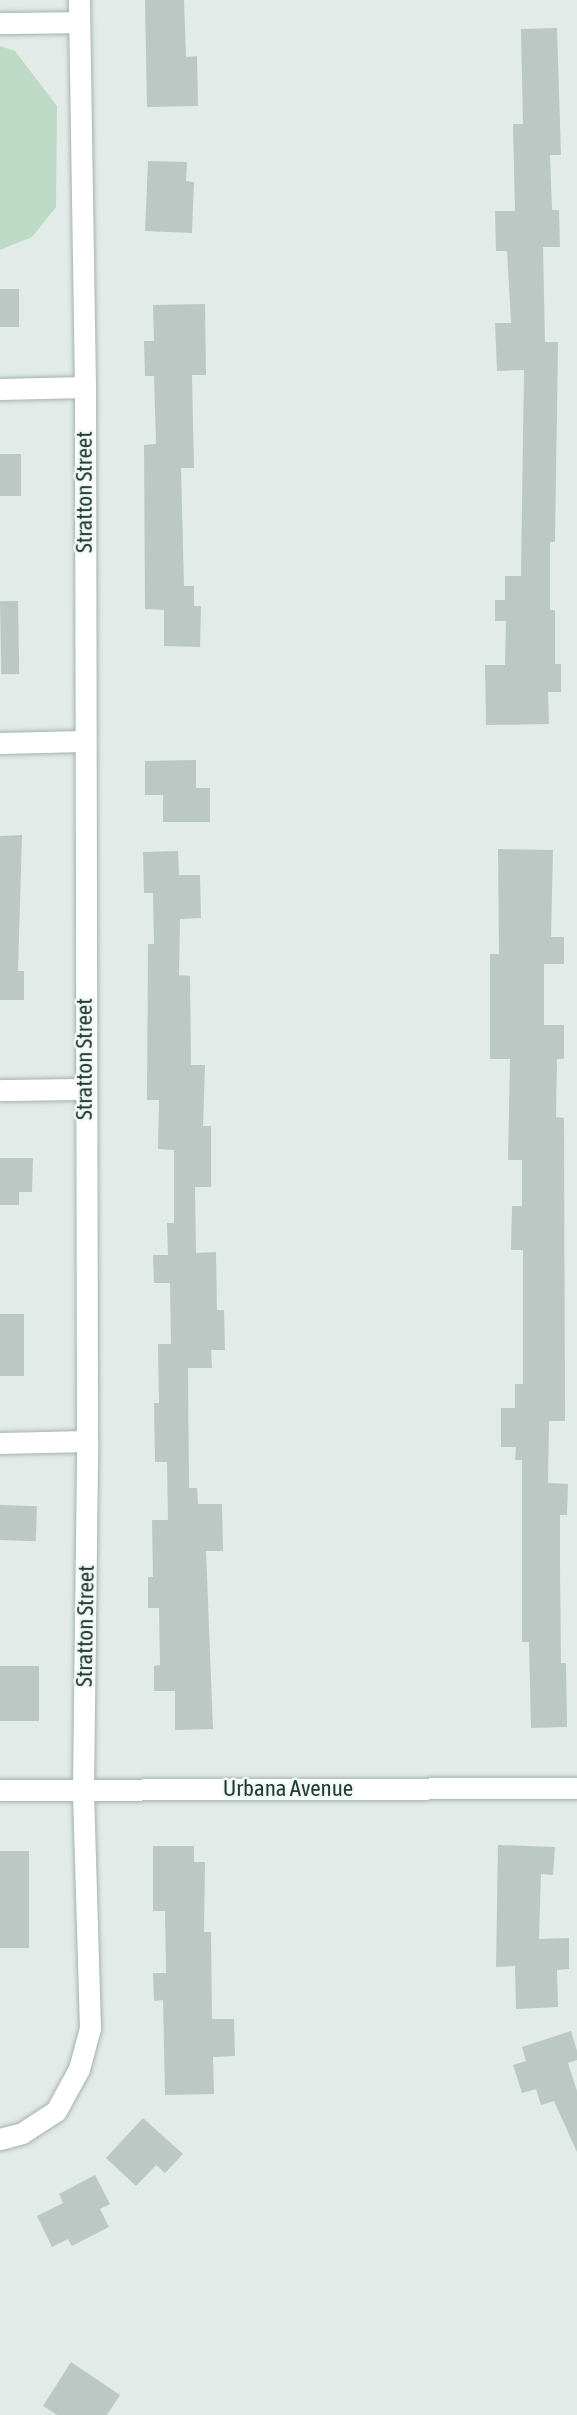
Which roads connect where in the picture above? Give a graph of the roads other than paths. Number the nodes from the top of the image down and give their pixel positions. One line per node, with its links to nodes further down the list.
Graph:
1 (79, 0): 2 (street, Stratton Street)
2 (79, 22): 3 (street); 4 (street, Stratton Street)
3 (0, 23)
4 (85, 387): 5 (street); 6 (street, Stratton Street)
5 (0, 389)
6 (83, 741): 7 (street); 8 (street, Stratton Street)
7 (0, 743)
8 (85, 1088): 9 (street); 10 (street, Stratton Street)
9 (0, 1090)
10 (87, 1441): 11 (street); 12 (street, Stratton Street)
11 (0, 1443)
12 (83, 1788): 13 (street, Urbana Avenue); 14 (street, Urbana Avenue); 15 (street, Stratton Street)
13 (577, 1788)
14 (0, 1790)
15 (0, 2139)

